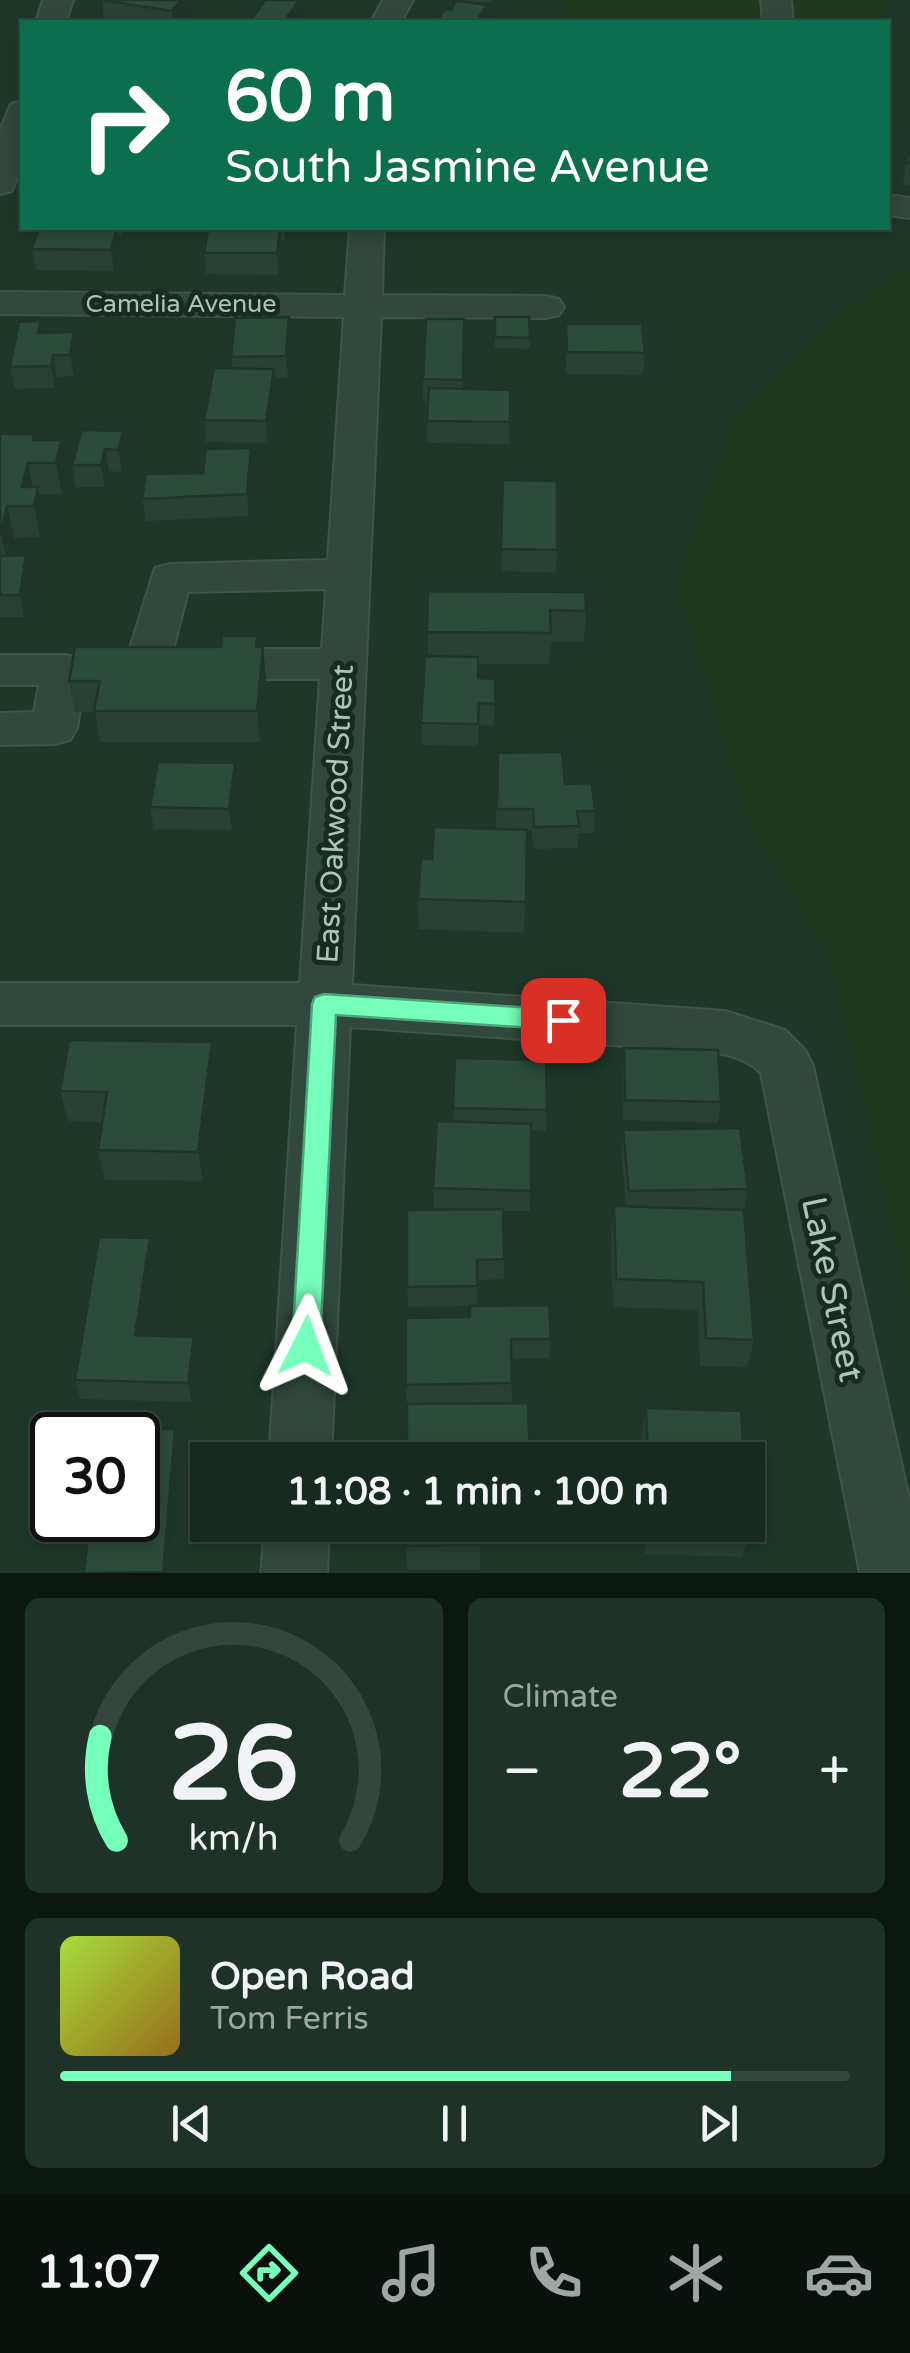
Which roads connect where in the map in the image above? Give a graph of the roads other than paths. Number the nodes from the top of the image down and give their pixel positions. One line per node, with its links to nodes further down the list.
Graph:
1 (20, 115): 2 (street)
2 (0, 184)
3 (367, 230): 5 (street, East Oakwood Street)
4 (0, 303): 5 (street, Camelia Avenue)
5 (363, 303): 6 (street, Camelia Avenue); 7 (street, East Oakwood Street)
6 (546, 307)
7 (348, 574): 8 (street); 9 (street, East Oakwood Street)
8 (147, 664): 9 (street); 11 (street)
9 (343, 664): 14 (street, East Oakwood Street)
10 (0, 670): 11 (street)
11 (64, 670): 12 (street)
12 (0, 729)
13 (0, 1004): 14 (street)
14 (324, 1004): 15 (street, East Oakwood Street); 18 (street, Lake Street)
15 (301, 1442)
16 (295, 1542): 17 (street)
17 (294, 1573)
18 (893, 1573)

